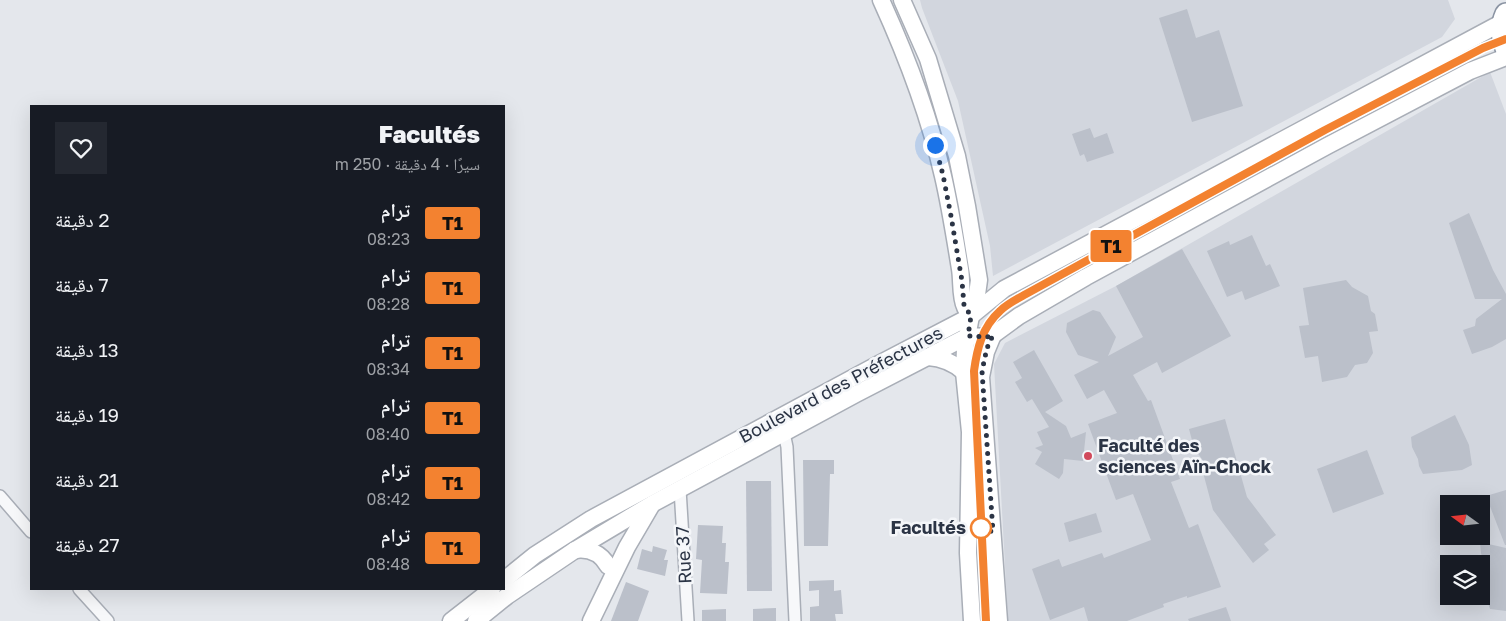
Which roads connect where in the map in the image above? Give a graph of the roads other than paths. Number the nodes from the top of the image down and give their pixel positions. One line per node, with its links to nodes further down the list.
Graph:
1 (881, 0): 8 (street)
2 (902, 0): 6 (street)
3 (1502, 13): 4 (highway); 7 (street, Boulevard des Préfectures)
4 (1506, 48)
5 (1506, 57): 9 (street)
6 (979, 280): 7 (street); 8 (street)
7 (1004, 289): 8 (street, Boulevard des Préfectures)
8 (971, 316): 10 (street); 14 (street, Boulevard des Préfectures)
9 (993, 335): 10 (street, Boulevard des Préfectures); 34 (street)
10 (968, 336): 11 (street, Boulevard des Préfectures); 12 (street)
11 (928, 358): 12 (street); 13 (street, Boulevard des Préfectures)
12 (964, 372): 33 (street)
13 (784, 433): 15 (street, Boulevard des Préfectures); 32 (street)
14 (651, 487): 17 (street, Boulevard des Préfectures); 18 (street)
15 (680, 488): 18 (street, Boulevard des Préfectures); 31 (street, Rue 37)
16 (0, 496): 20 (street)
17 (630, 498): 19 (street); 23 (street, Boulevard des Préfectures)
18 (652, 504): 19 (street, Boulevard des Préfectures); 30 (street)
19 (632, 516): 21 (street, Boulevard des Préfectures); 22 (street)
20 (30, 531)
21 (575, 550): 22 (street); 28 (street, Boulevard des Préfectures)
22 (608, 566): 29 (street)
23 (505, 579)
24 (81, 590): 26 (street)
25 (491, 590): 27 (street)
26 (108, 621)
27 (451, 621)
28 (476, 621)
29 (581, 621)
30 (591, 621)
31 (688, 621)
32 (795, 621)
33 (972, 621)
34 (999, 621)

